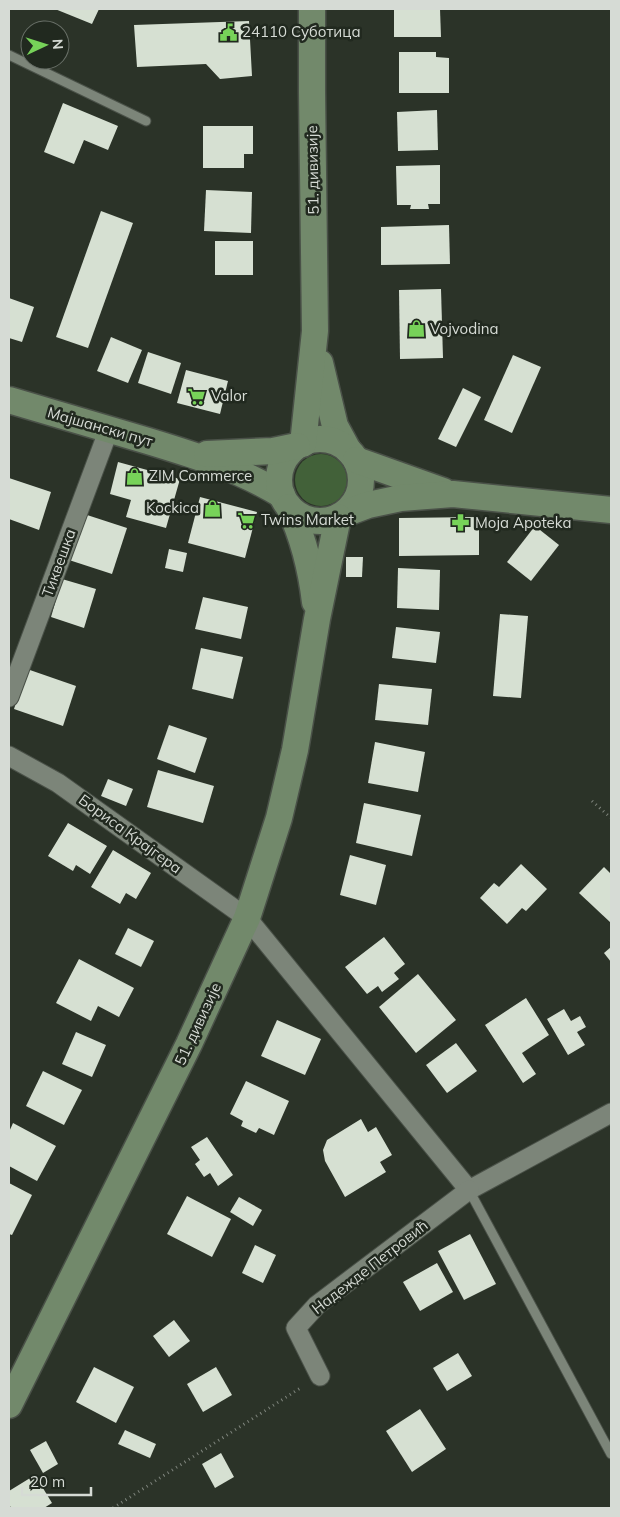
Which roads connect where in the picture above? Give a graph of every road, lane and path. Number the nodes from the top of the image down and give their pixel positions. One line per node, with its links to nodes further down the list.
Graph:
1 (312, 9): 4 (street, 51. дивизије)
2 (9, 55): 3 (lane)
3 (146, 121)
4 (315, 331): 7 (street, 51. дивизије); 9 (street, 51. дивизије)
5 (9, 400): 6 (street, Мајшански пут)
6 (109, 429): 8 (street, Мајшански пут); 15 (street, Тиквешка)
7 (300, 445): 8 (street, Мајшански пут); 9 (street); 11 (street)
8 (191, 454): 11 (street, Мајшански пут)
9 (352, 455): 10 (street); 13 (street)
10 (453, 494): 12 (street); 13 (street)
11 (285, 501): 13 (street); 14 (street, 51. дивизије)
12 (611, 510)
13 (341, 515): 14 (street, 51. дивизије)
14 (317, 619): 19 (street, 51. дивизије)
15 (9, 697)
16 (9, 756): 19 (street, Бориса Крајгера)
17 (592, 801): 18 (path)
18 (611, 818)
19 (247, 918): 21 (street); 23 (street, 51. дивизије)
20 (611, 1114): 21 (street, Надежде Петровић)
21 (469, 1190): 22 (street, Надежде Петровић); 24 (lane)
22 (320, 1376): 25 (path)
23 (9, 1405)
24 (611, 1454)
25 (114, 1508)

